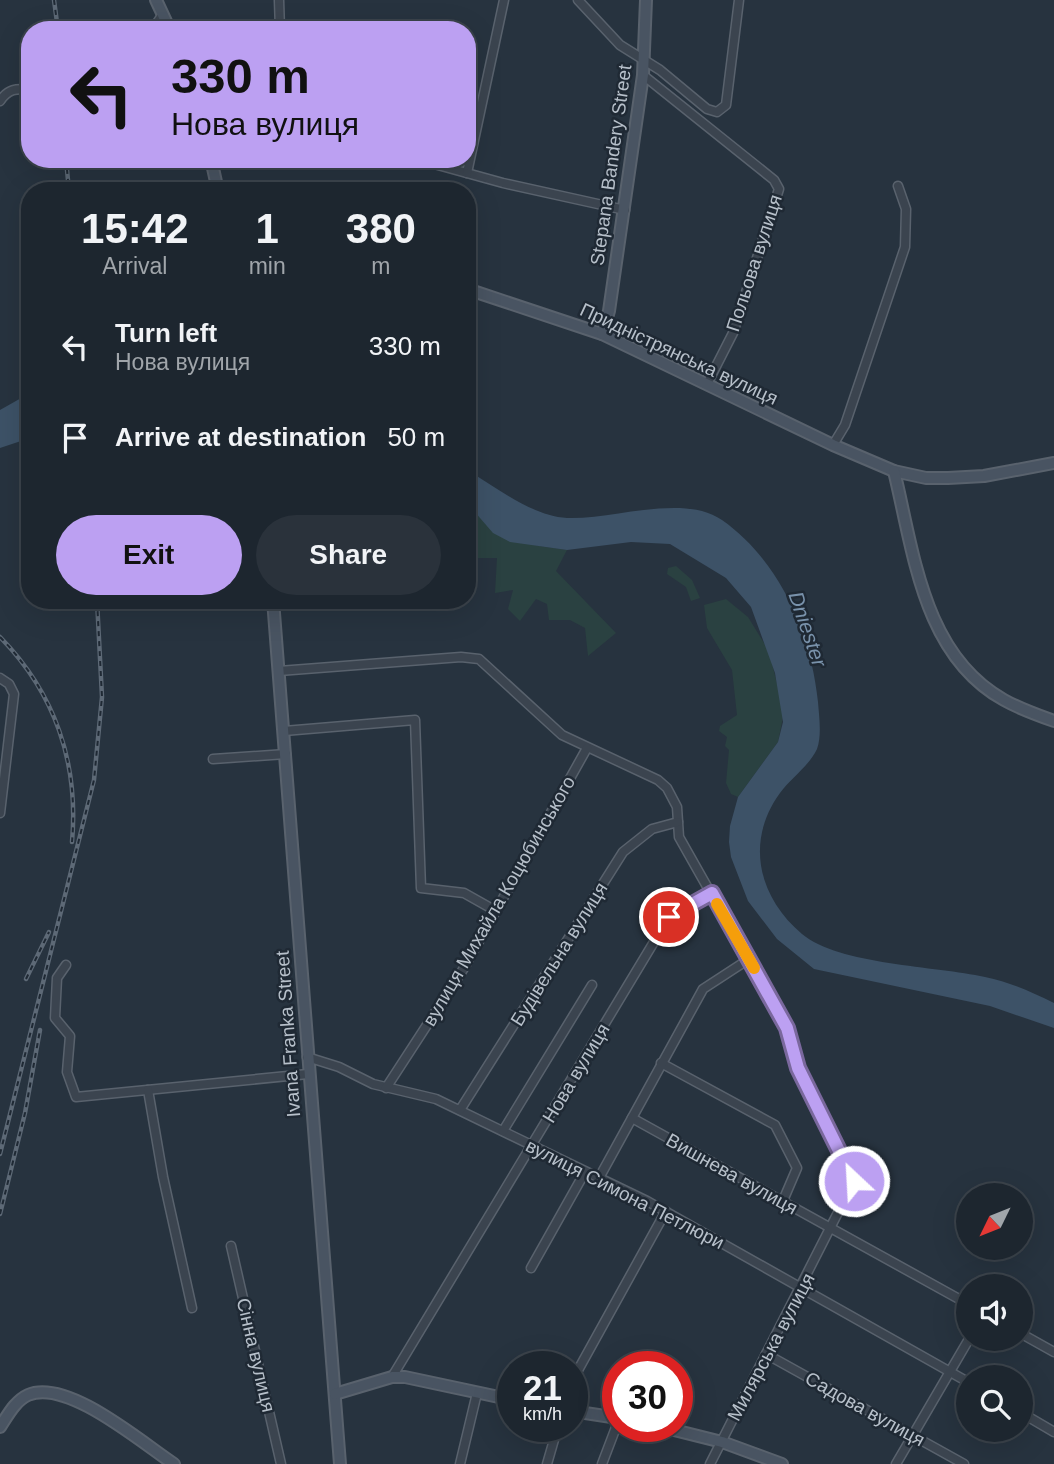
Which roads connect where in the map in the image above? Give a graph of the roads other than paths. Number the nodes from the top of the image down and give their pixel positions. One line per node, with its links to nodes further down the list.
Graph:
1 (156, 0): 7 (main road)
2 (279, 0): 10 (street)
3 (504, 0): 15 (street)
4 (578, 0): 11 (street)
5 (646, 0): 11 (main road, Stepana Bandery Street)
6 (739, 0): 11 (street)
7 (163, 14): 8 (street); 9 (main road)
8 (158, 21)
9 (166, 21)
10 (280, 21)
11 (643, 60): 12 (main road, Stepana Bandery Street)
12 (643, 75): 20 (main road, Stepana Bandery Street); 23 (street, Польова вулиця)
13 (21, 89): 14 (street)
14 (0, 101)
15 (476, 131)
16 (448, 168): 18 (street)
17 (468, 168): 18 (street)
18 (467, 173): 20 (street)
19 (898, 186): 24 (street)
20 (625, 210): 22 (main road, Stepana Bandery Street)
21 (476, 292): 22 (main road, Придністрянська вулиця)
22 (602, 334): 23 (main road, Придністрянська вулиця)
23 (707, 384): 24 (main road, Придністрянська вулиця)
24 (833, 445): 26 (main road, Придністрянська вулиця)
25 (1054, 463): 26 (main road, Придністрянська вулиця)
26 (894, 471): 30 (main road)
27 (274, 609): 28 (main road, Ivana Franka Street)
28 (279, 671): 31 (main road, Ivana Franka Street); 32 (street)
29 (0, 678): 35 (street)
30 (1054, 721)
31 (284, 731): 33 (main road, Ivana Franka Street); 38 (street)
32 (587, 748): 36 (street, Милярська вулиця); 38 (street, вулиця Михайла Коцюбинського)
33 (286, 754): 34 (street); 42 (main road, Ivana Franka Street)
34 (214, 759)
35 (0, 813)
36 (678, 822): 37 (street, Милярська вулиця); 47 (street, Будівельна вулиця)
37 (712, 893): 39 (street, Милярська вулиця); 50 (street, Нова вулиця)
38 (496, 911): 45 (street, вулиця Михайла Коцюбинського)
39 (748, 959): 43 (street); 55 (street, Милярська вулиця)
40 (66, 965): 46 (street)
41 (592, 985): 49 (street)
42 (307, 1057): 44 (main road, Ivana Franka Street); 45 (street, вулиця Симона Петлюри)
43 (661, 1063): 48 (street); 53 (street)
44 (308, 1074): 46 (street); 70 (main road, Ivana Franka Street)
45 (386, 1088): 47 (street, вулиця Симона Петлюри)
46 (148, 1090): 60 (street)
47 (460, 1110): 49 (street, вулиця Симона Петлюри)
48 (632, 1118): 52 (street); 53 (street, Вишнева вулиця)
49 (503, 1131): 50 (street, вулиця Симона Петлюри)
50 (532, 1146): 51 (street, вулиця Симона Петлюри); 68 (street, Нова вулиця)
51 (585, 1172): 52 (street, вулиця Симона Петлюри); 57 (street)
52 (599, 1178): 54 (street, вулиця Симона Петлюри)
53 (782, 1203): 55 (street, Вишнева вулиця)
54 (666, 1211): 58 (street, вулиця Симона Петлюри); 63 (street)
55 (832, 1231): 58 (street, Милярська вулиця); 59 (street, Вишнева вулиця)
56 (231, 1246): 81 (street, Сінна вулиця)
57 (531, 1268)
58 (801, 1290): 65 (street, Милярська вулиця); 66 (street, вулиця Симона Петлюри)
59 (956, 1298)
60 (192, 1308)
61 (1033, 1340): 64 (street)
62 (962, 1351): 66 (street)
63 (588, 1352)
64 (1054, 1352)
65 (766, 1354): 76 (street, Садова вулиця); 79 (street, Милярська вулиця)
66 (950, 1373): 67 (street, вулиця Симона Петлюри); 76 (street)
67 (956, 1376)
68 (392, 1377): 69 (main road); 70 (main road)
69 (477, 1393): 71 (main road); 83 (street)
70 (335, 1394): 82 (main road, Ivana Franka Street)
71 (497, 1397)
72 (1033, 1420): 74 (street)
73 (0, 1427): 80 (main road)
74 (1054, 1432)
75 (693, 1435): 79 (main road)
76 (913, 1435): 88 (street); 89 (street, Садова вулиця)
77 (553, 1442): 84 (street)
78 (610, 1442): 85 (street)
79 (722, 1442): 86 (street, Милярська вулиця); 87 (main road)
80 (174, 1464)
81 (281, 1464)
82 (340, 1464)
83 (460, 1464)
84 (547, 1464)
85 (603, 1464)
86 (710, 1464)
87 (782, 1464)
88 (896, 1464)
89 (964, 1464)

